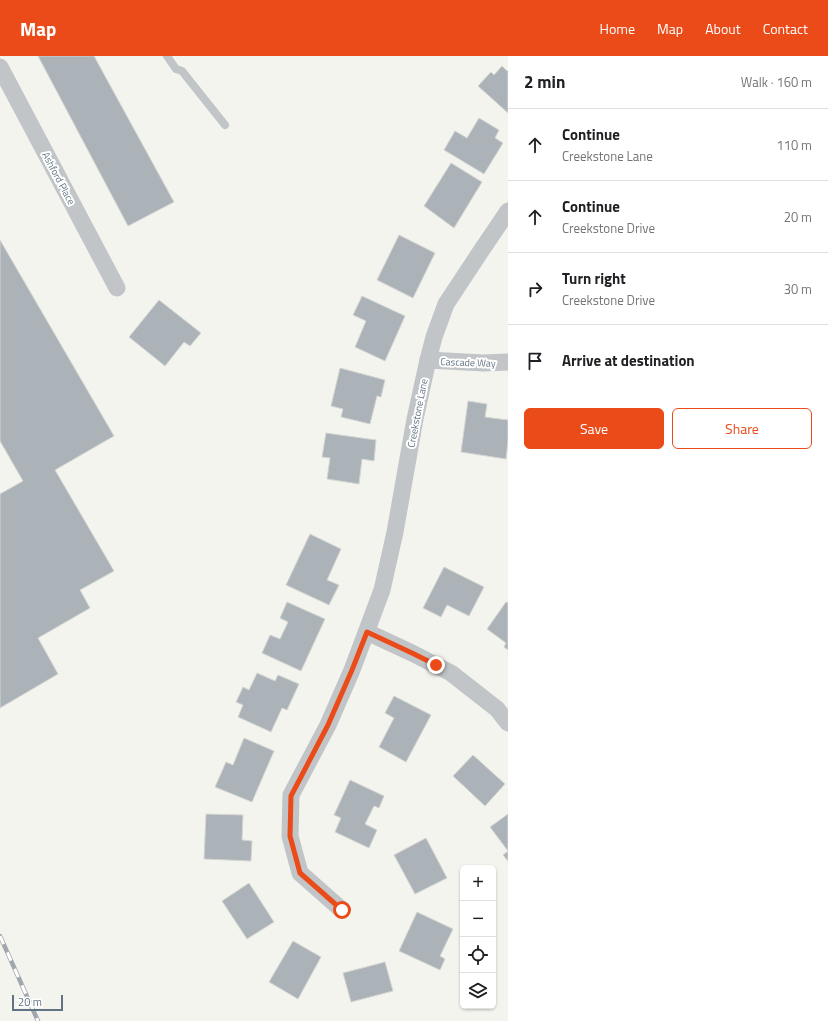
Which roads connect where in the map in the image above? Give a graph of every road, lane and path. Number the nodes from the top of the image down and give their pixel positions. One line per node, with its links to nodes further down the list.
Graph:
1 (167, 56): 3 (lane)
2 (0, 67): 5 (street, Ashford Place)
3 (225, 125)
4 (508, 211): 6 (street, Creekstone Lane)
5 (117, 288)
6 (428, 360): 7 (street, Cascade Way); 8 (street, Creekstone Lane)
7 (508, 362)
8 (367, 632): 9 (street); 10 (street, Creekstone Lane)
9 (508, 723)
10 (342, 910)

